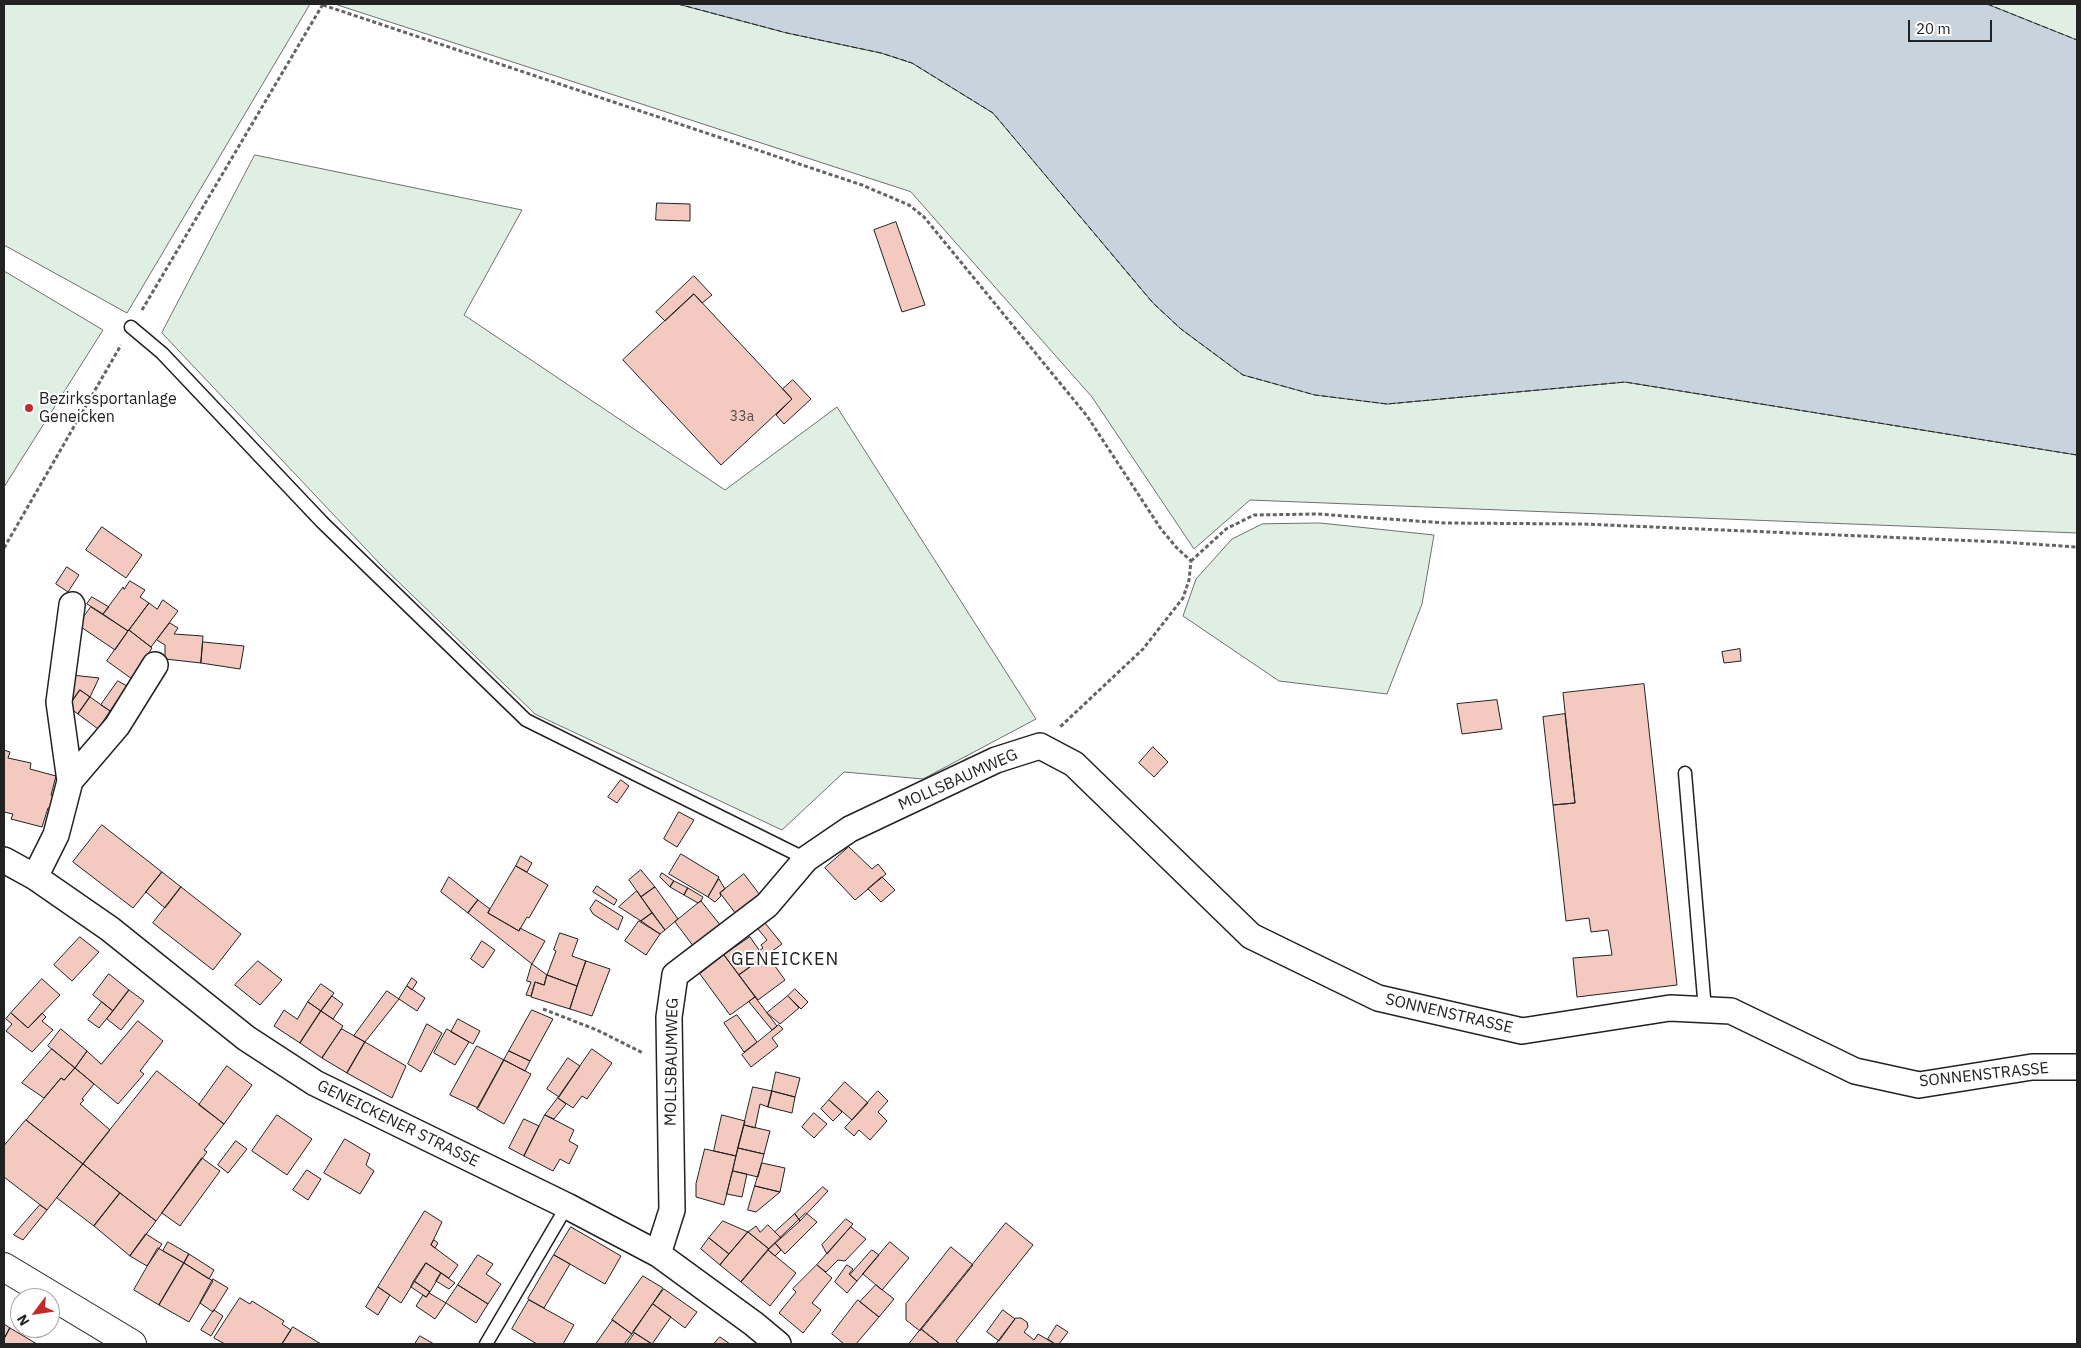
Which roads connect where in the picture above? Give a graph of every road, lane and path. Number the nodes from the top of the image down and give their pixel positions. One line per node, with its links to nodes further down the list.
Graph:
1 (323, 4): 2 (path); 5 (path)
2 (131, 327): 4 (path); 11 (lane)
3 (2077, 547): 5 (path)
4 (4, 548)
5 (1191, 561): 8 (path)
6 (72, 605): 10 (street)
7 (155, 665): 10 (street)
8 (1040, 746): 11 (street, MOLLSBAUMWEG); 15 (street, SONNENSTRASSE)
9 (1685, 773): 15 (lane)
10 (70, 781): 13 (street)
11 (806, 859): 16 (street, MOLLSBAUMWEG)
12 (4, 860): 13 (street, GENEICKENER STRASSE)
13 (35, 877): 18 (street, GENEICKENER STRASSE)
14 (543, 1009): 16 (path)
15 (1705, 1010): 17 (street, SONNENSTRASSE)
16 (670, 1066): 19 (street, MOLLSBAUMWEG)
17 (2077, 1067)
18 (567, 1206): 19 (street, GENEICKENER STRASSE); 22 (lane)
19 (658, 1254): 23 (street, GENEICKENER STRASSE)
20 (4, 1267): 21 (street)
21 (132, 1344)
22 (486, 1344)
23 (778, 1344)

